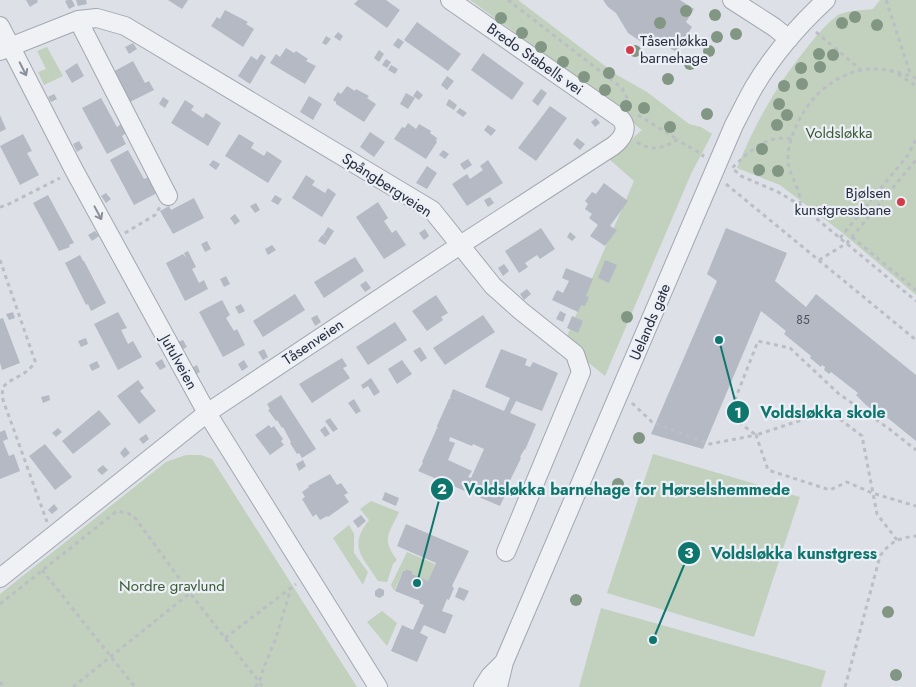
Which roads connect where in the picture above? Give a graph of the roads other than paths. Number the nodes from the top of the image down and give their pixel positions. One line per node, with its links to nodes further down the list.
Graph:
1 (450, 0): 8 (street, Bredo Stabells vei)
2 (732, 0): 6 (street)
3 (826, 0): 6 (street, Uelands gate)
4 (78, 20): 7 (street, Spångbergveien); 9 (street); 10 (street, Spångbergveien)
5 (0, 26): 7 (street, Jutulveien)
6 (789, 39): 14 (street, Uelands gate)
7 (6, 48): 11 (street, Jutulveien, one-way to 11)
8 (622, 126): 10 (street, Tåsenveien)
9 (168, 196)
10 (461, 245): 11 (street, Tåsenveien); 12 (street, Spångbergveien)
11 (207, 413): 13 (street, Tåsenveien); 15 (street, Jutulveien)
12 (506, 552)
13 (0, 578)
14 (504, 662): 16 (street, Uelands gate); 17 (street, Uelands gate)
15 (378, 687)
16 (483, 687)
17 (498, 687)

